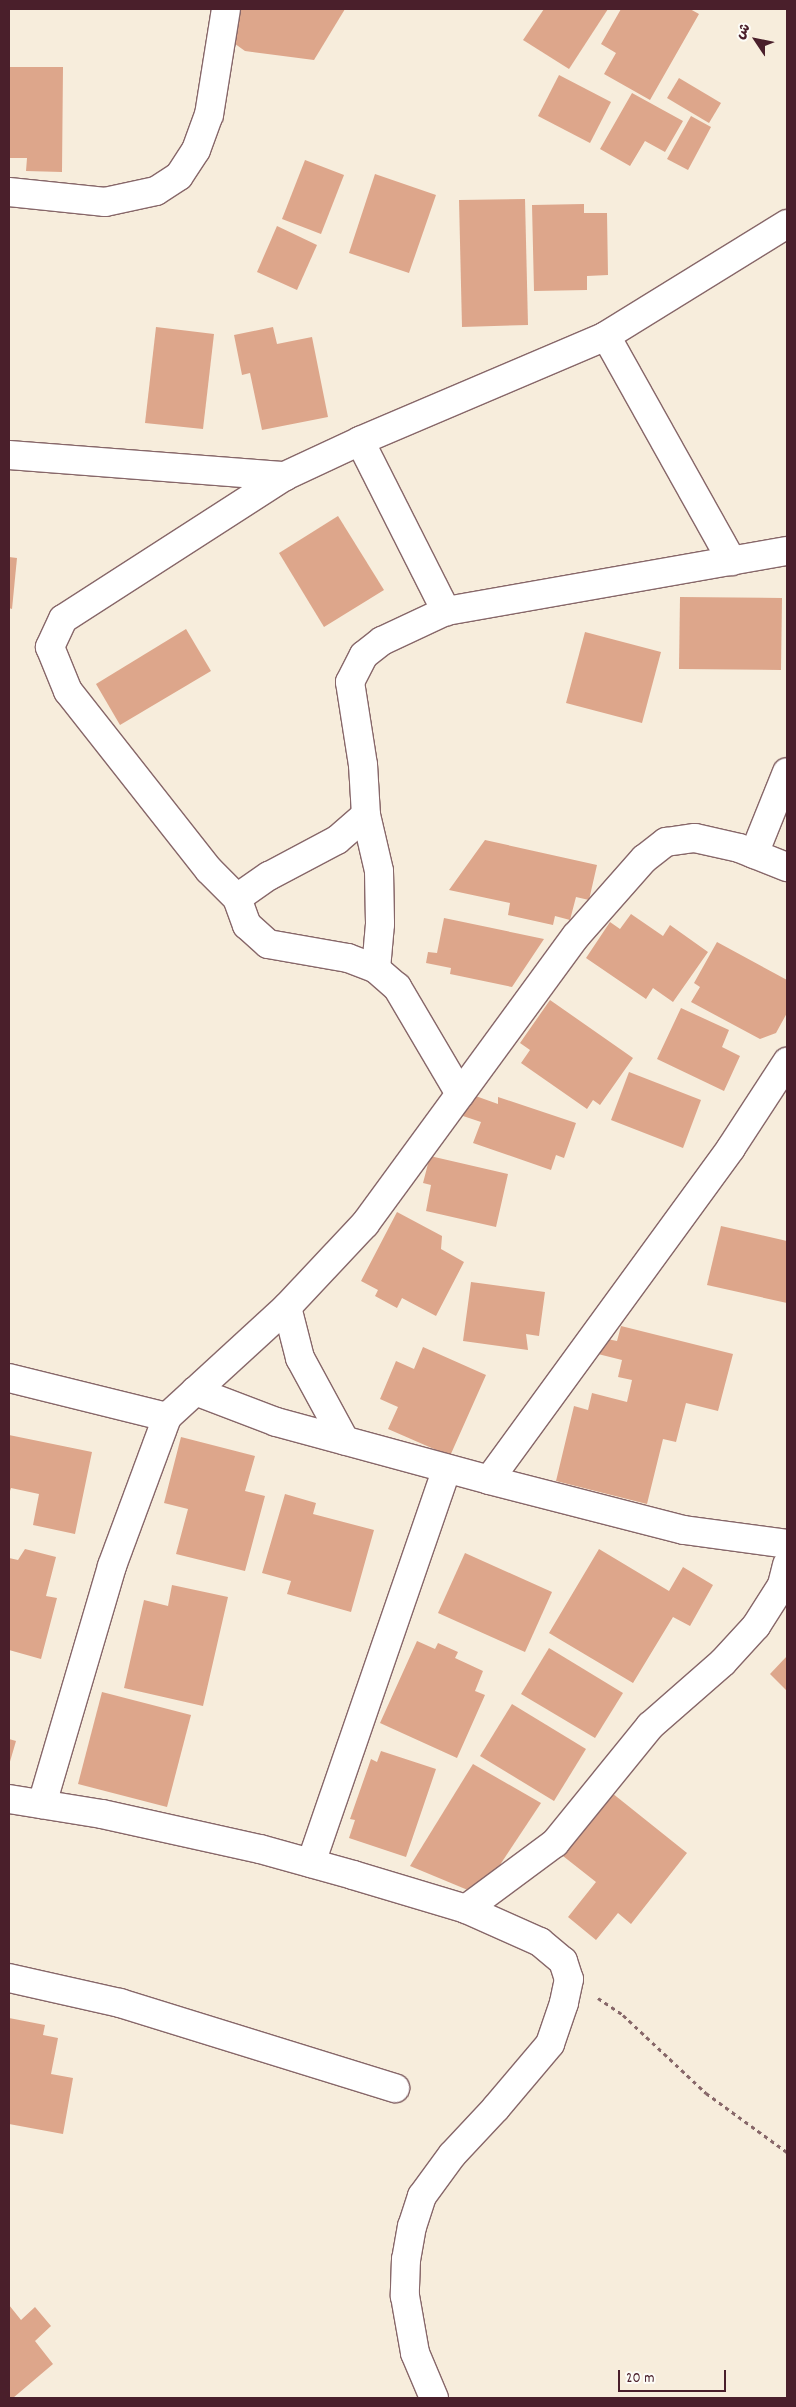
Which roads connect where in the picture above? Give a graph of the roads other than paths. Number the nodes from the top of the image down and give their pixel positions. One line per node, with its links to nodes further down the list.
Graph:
1 (226, 9): 2 (street)
2 (9, 192)
3 (787, 224): 4 (street)
4 (606, 336): 5 (street); 9 (street)
5 (360, 441): 7 (street); 10 (street)
6 (9, 455): 7 (street)
7 (285, 476): 15 (street)
8 (787, 551): 9 (street)
9 (732, 561): 10 (street)
10 (446, 611): 12 (street)
11 (787, 772): 13 (street)
12 (366, 815): 15 (street); 16 (street)
13 (754, 854): 14 (street); 18 (street)
14 (787, 867)
15 (237, 898): 16 (street)
16 (376, 969): 18 (street)
17 (787, 1062): 25 (street)
18 (460, 1094): 19 (street)
19 (287, 1307): 21 (street); 23 (street)
20 (9, 1378): 22 (street)
21 (195, 1391): 22 (street); 23 (street)
22 (167, 1417): 29 (street)
23 (345, 1441): 24 (street)
24 (447, 1469): 25 (street); 30 (street)
25 (489, 1480): 26 (street)
26 (787, 1544)
27 (787, 1565): 31 (street)
28 (9, 1799): 29 (street)
29 (42, 1804): 30 (street)
30 (311, 1863): 31 (street)
31 (466, 1909): 34 (street)
32 (9, 1978): 33 (street)
33 (395, 2088)
34 (434, 2398)

